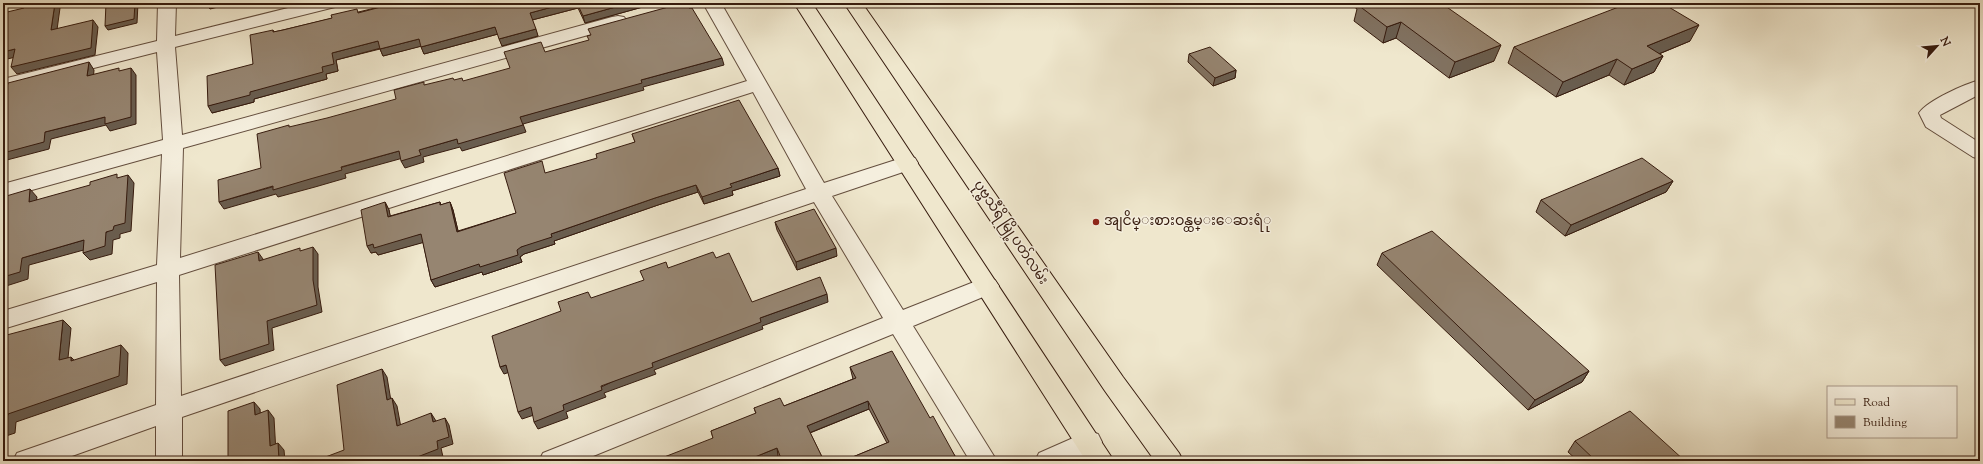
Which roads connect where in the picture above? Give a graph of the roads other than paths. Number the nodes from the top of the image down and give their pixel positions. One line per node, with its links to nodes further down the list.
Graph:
1 (167, 3): 7 (street)
2 (329, 3): 7 (street)
3 (712, 3): 8 (street)
4 (804, 3): 13 (main road)
5 (852, 3): 27 (main road, ပုဗ္ဗသီရိ မြို့ပတ်လမ်း)
6 (637, 16): 11 (street)
7 (166, 44): 9 (street); 11 (street)
8 (758, 84): 15 (street); 16 (street)
9 (3, 85)
10 (1980, 86): 12 (street)
11 (173, 144): 14 (street); 16 (street)
12 (1980, 152)
13 (908, 163): 15 (street); 17 (main road)
14 (3, 191)
15 (819, 193): 19 (street); 20 (street)
16 (168, 270): 18 (street); 20 (street)
17 (987, 286): 19 (street); 21 (main road)
18 (3, 320)
19 (899, 322): 24 (street); 25 (street)
20 (169, 411): 22 (street); 23 (street)
21 (1095, 452): 26 (street)
22 (26, 461)
23 (169, 461)
24 (552, 461)
25 (984, 461)
26 (1048, 461)
27 (1170, 461)

